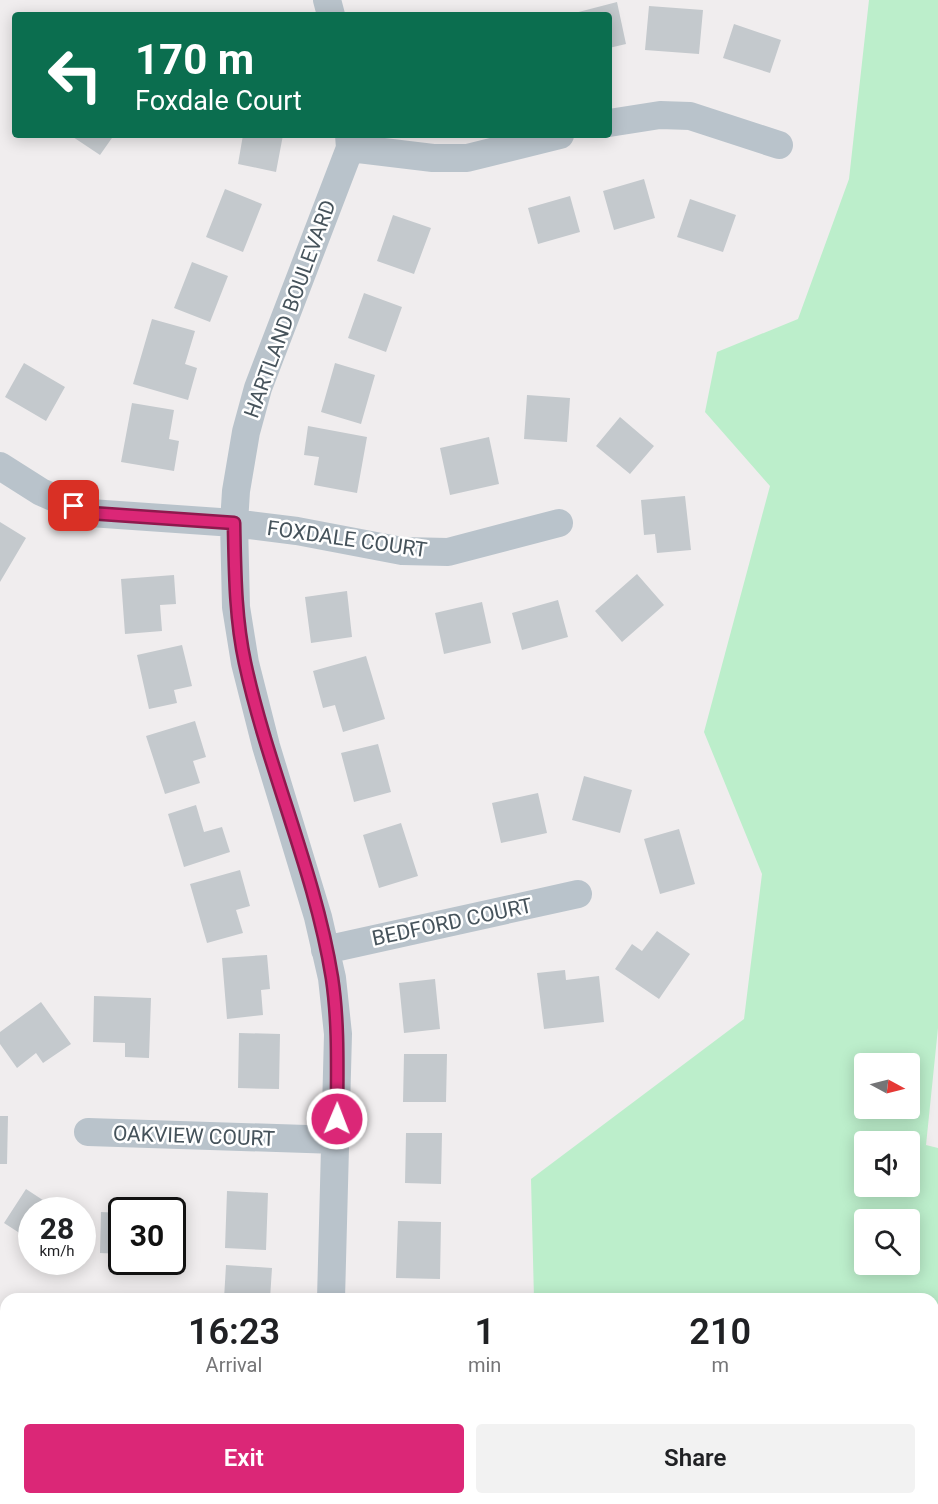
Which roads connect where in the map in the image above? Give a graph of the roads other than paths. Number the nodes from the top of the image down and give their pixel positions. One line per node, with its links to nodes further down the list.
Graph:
1 (612, 122): 4 (street)
2 (548, 138): 3 (street)
3 (350, 141): 6 (street, HARTLAND BOULEVARD)
4 (778, 145)
5 (0, 465): 6 (street, FOXDALE COURT)
6 (234, 523): 7 (street, FOXDALE COURT); 9 (street, HARTLAND BOULEVARD)
7 (559, 523)
8 (578, 894): 9 (street, BEDFORD COURT)
9 (325, 950): 11 (street, HARTLAND BOULEVARD)
10 (88, 1132): 11 (street, OAKVIEW COURT)
11 (337, 1140): 12 (street, HARTLAND BOULEVARD)
12 (331, 1293)

